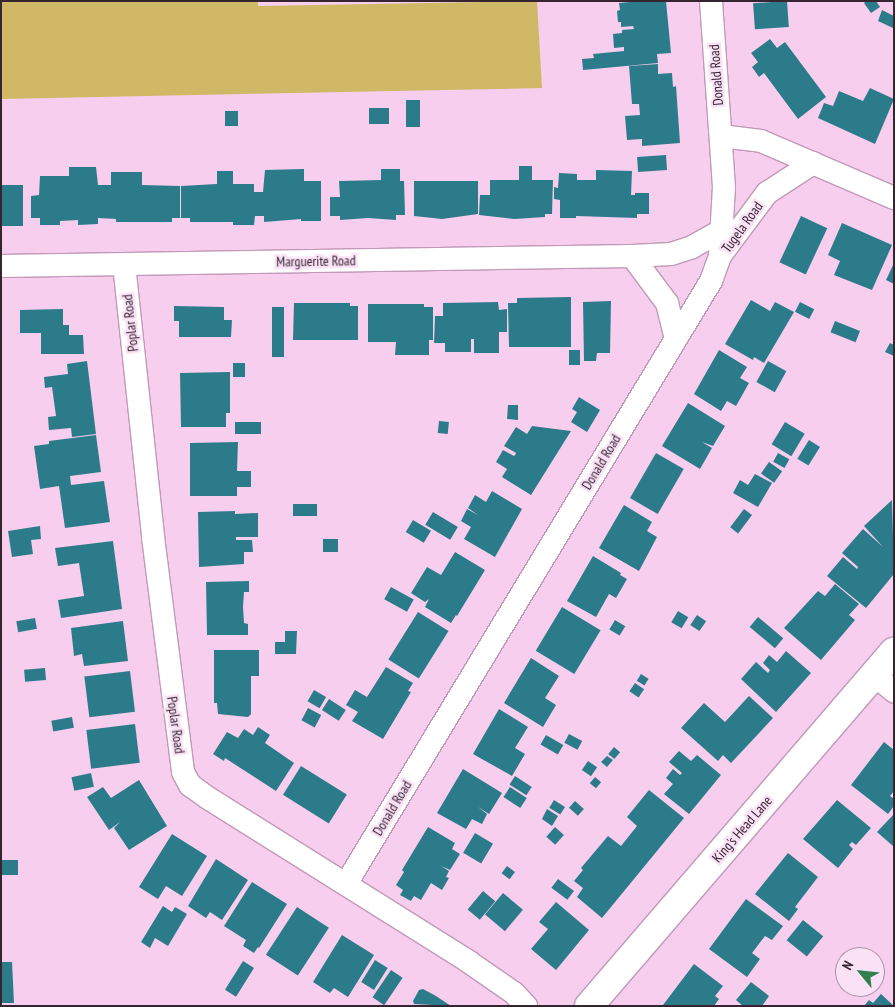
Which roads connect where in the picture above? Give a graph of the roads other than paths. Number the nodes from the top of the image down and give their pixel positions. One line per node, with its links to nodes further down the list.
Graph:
1 (711, 1): 2 (street, Donald Road)
2 (721, 136): 3 (street); 5 (street, Donald Road)
3 (813, 163): 4 (street); 7 (street, Tugela Road)
4 (894, 198)
5 (721, 231): 6 (street, Marguerite Road); 7 (street, Donald Road)
6 (632, 256): 8 (street, Marguerite Road); 10 (street)
7 (720, 256): 10 (street, Donald Road)
8 (124, 264): 9 (street, Marguerite Road); 13 (street, Poplar Road)
9 (1, 266)
10 (676, 338): 13 (street, Donald Road)
11 (894, 652): 12 (street, King's Head Lane)
12 (884, 683): 15 (street, King's Head Lane)
13 (346, 884): 14 (street, Poplar Road)
14 (526, 1006)
15 (589, 1006)

